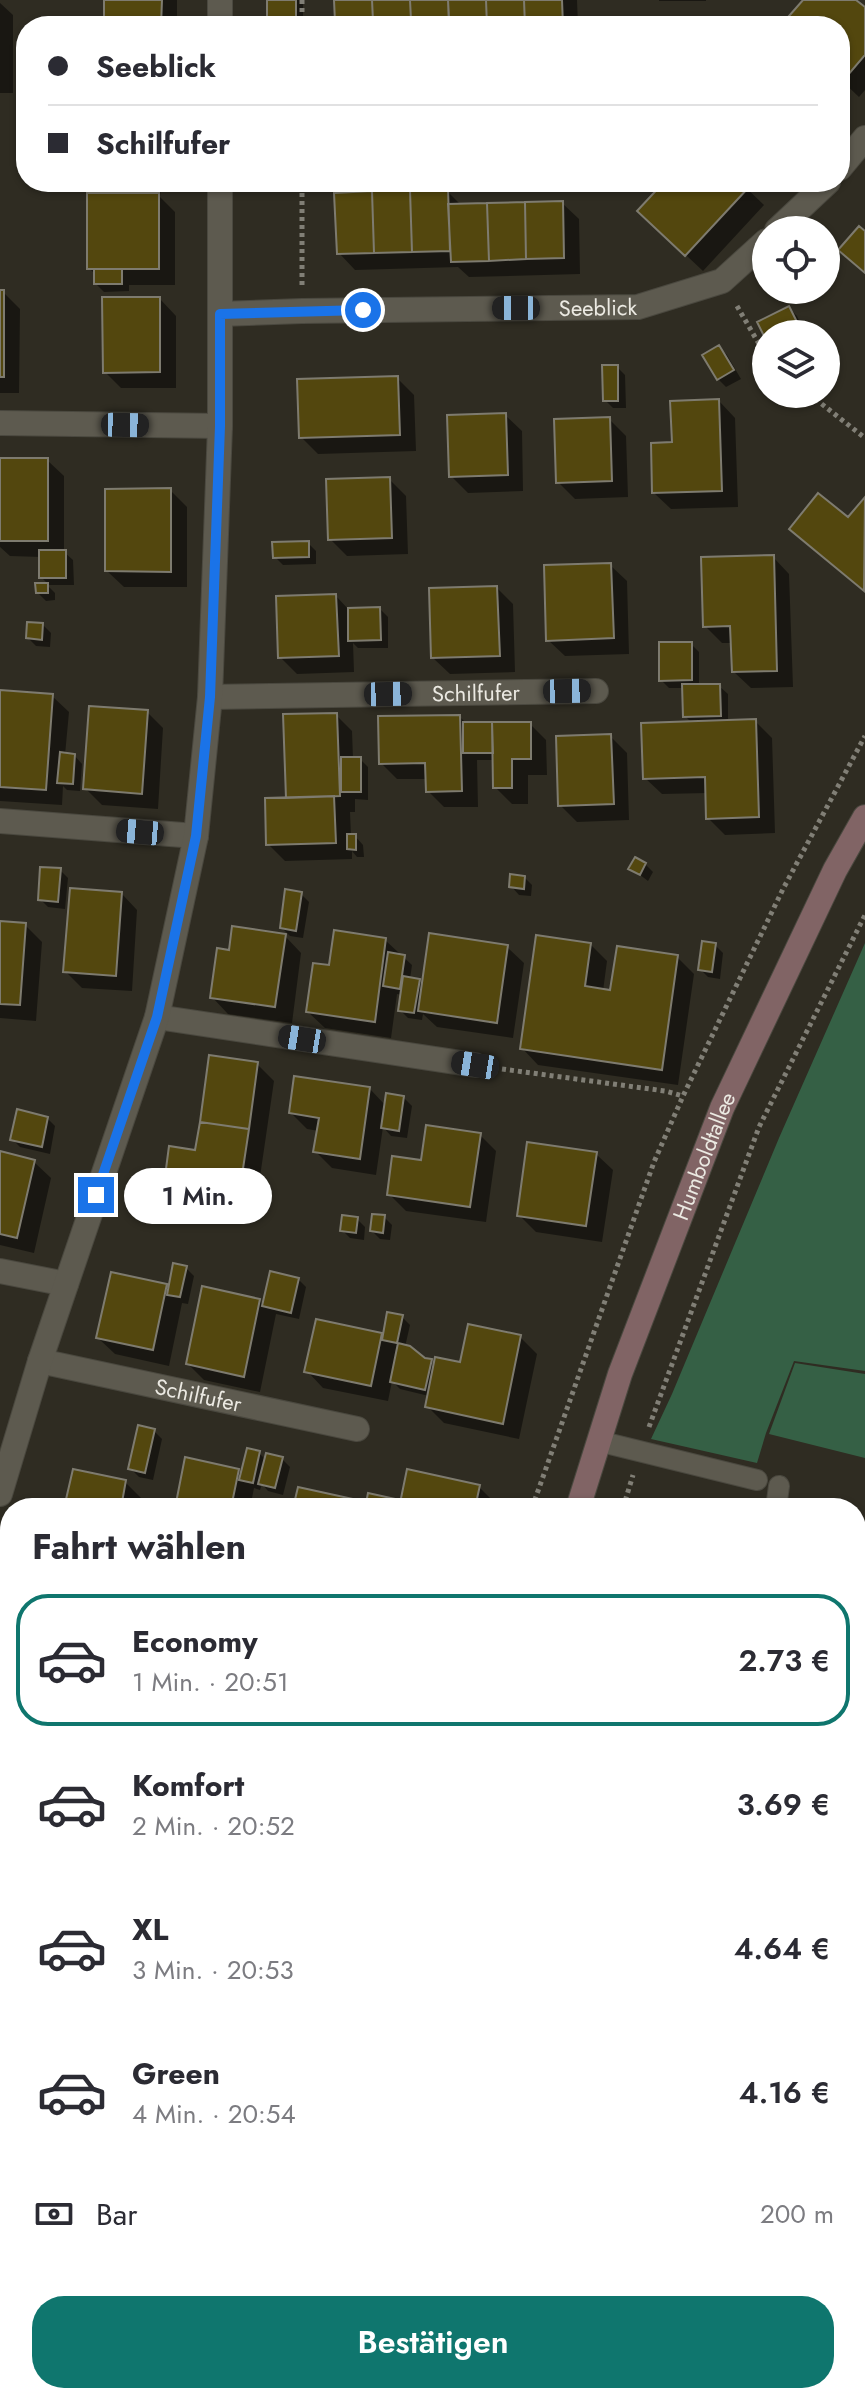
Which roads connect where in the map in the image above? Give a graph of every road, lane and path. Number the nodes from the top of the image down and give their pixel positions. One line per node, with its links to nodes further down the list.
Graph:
1 (865, 138): 2 (street)
2 (850, 156)
3 (220, 192): 10 (street)
4 (302, 192): 9 (path)
5 (817, 192): 6 (street)
6 (792, 216)
7 (752, 254): 8 (street, Seeblick)
8 (722, 281): 9 (street, Seeblick); 11 (path)
9 (302, 311): 10 (street, Seeblick)
10 (220, 314): 14 (street)
11 (752, 332)
12 (827, 408): 15 (path)
13 (0, 423): 14 (street)
14 (220, 426): 17 (street)
15 (865, 438)
16 (596, 691): 17 (street, Schilfufer)
17 (210, 697): 20 (street)
18 (865, 817): 29 (street, Humboldtallee)
19 (0, 821): 20 (street)
20 (196, 836): 22 (street)
21 (865, 915): 30 (path)
22 (157, 1017): 23 (street); 26 (street)
23 (475, 1065): 24 (path)
24 (683, 1096)
25 (0, 1271): 26 (street)
26 (66, 1284): 27 (street)
27 (40, 1361): 28 (street, Schilfufer); 33 (street)
28 (357, 1429)
29 (598, 1441): 30 (lane); 34 (street, Humboldtallee)
30 (640, 1452): 31 (lane); 35 (path)
31 (757, 1480)
32 (779, 1486): 36 (lane)
33 (0, 1494)
34 (581, 1498)
35 (626, 1498)
36 (777, 1498)

